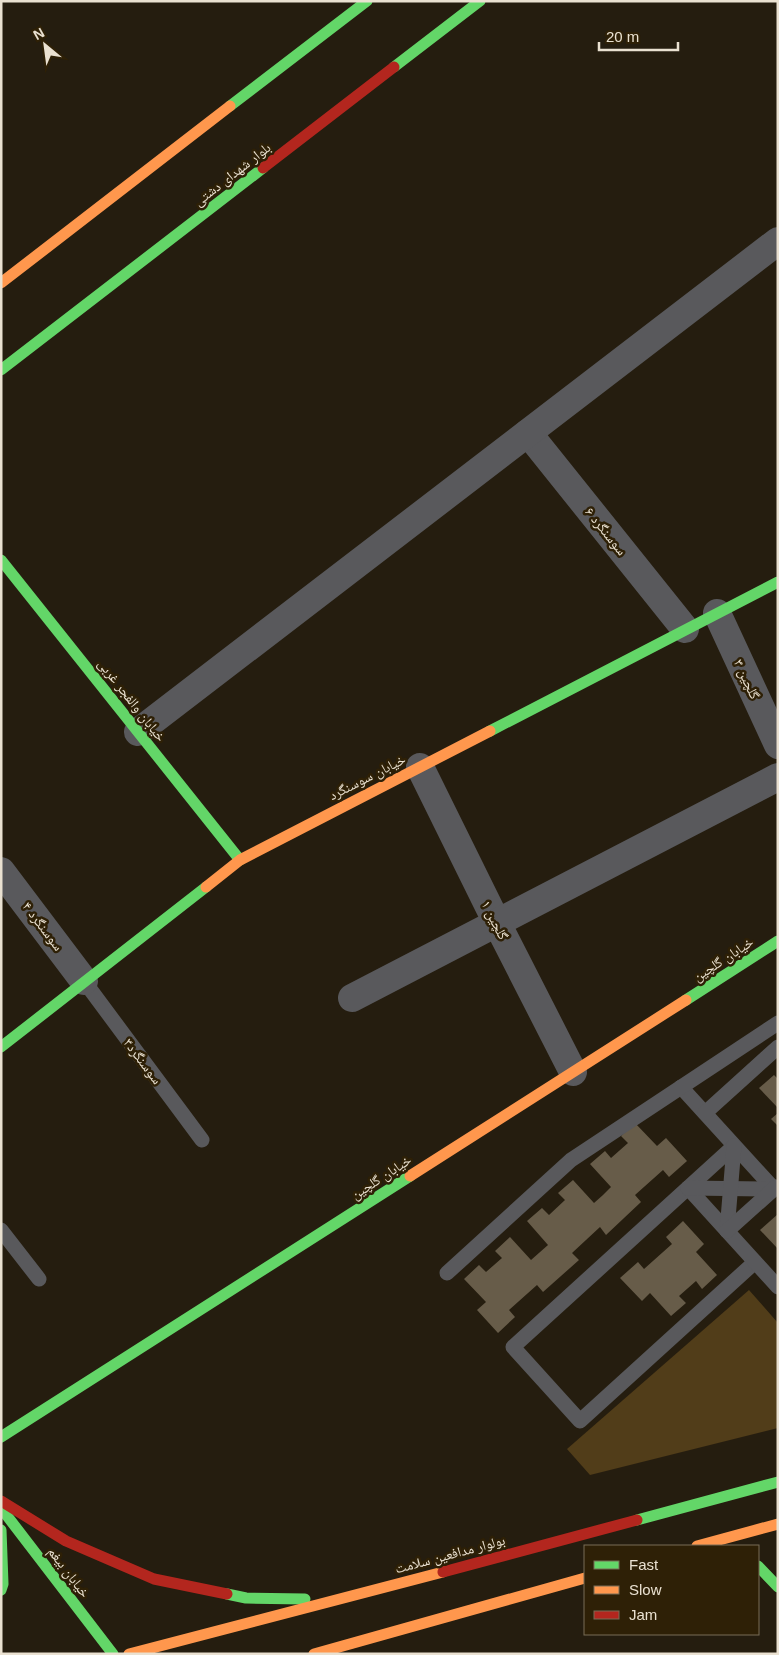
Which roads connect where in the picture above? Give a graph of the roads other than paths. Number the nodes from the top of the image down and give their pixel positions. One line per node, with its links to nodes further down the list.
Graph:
1 (367, 1): 4 (main road)
2 (480, 1): 5 (main road, بلوار شهدای دشتی)
3 (778, 241): 6 (street)
4 (1, 283)
5 (1, 370)
6 (528, 433): 10 (street, سوسنگرد ۶); 11 (street)
7 (1, 560): 11 (main road, خیابان والفجر غربی)
8 (778, 582): 9 (main road, خیابان سوسنگرد)
9 (717, 613): 10 (main road, خیابان سوسنگرد); 12 (street, گلچین ۳)
10 (685, 629): 13 (main road, خیابان سوسنگرد)
11 (138, 732): 15 (main road, خیابان والفجر غربی)
12 (778, 745)
13 (420, 767): 15 (main road, خیابان سوسنگرد); 17 (street, گلچین ۱)
14 (778, 777): 17 (street)
15 (240, 860): 19 (main road, خیابان سوسنگرد)
16 (1, 870): 19 (street, سوسنگرد ۴)
17 (497, 923): 20 (street); 24 (street, گلچین ۱)
18 (778, 941): 24 (main road, خیابان گلچین)
19 (84, 981): 22 (main road, خیابان سوسنگرد); 27 (lane, سوسنگرد۳)
20 (352, 998)
21 (778, 1023): 25 (lane)
22 (1, 1046)
23 (778, 1047): 26 (lane)
24 (573, 1072): 38 (main road, خیابان گلچین)
25 (681, 1088): 26 (lane); 35 (lane)
26 (705, 1113): 28 (lane)
27 (202, 1140)
28 (734, 1146): 29 (lane); 30 (lane); 31 (lane)
29 (776, 1187): 31 (lane); 33 (lane)
30 (688, 1188): 31 (lane); 33 (lane); 34 (lane)
31 (731, 1189): 33 (lane)
32 (1, 1230): 36 (lane)
33 (727, 1231): 34 (lane)
34 (755, 1262): 37 (lane)
35 (447, 1273)
36 (39, 1279)
37 (778, 1287)
38 (1, 1437)
39 (778, 1482): 49 (main road, بولوار مدافعین سلامت)
40 (1, 1501): 49 (main road)
41 (1, 1508): 50 (main road, خیابان بیغم)
42 (778, 1524): 44 (main road)
43 (1, 1530): 48 (main road)
44 (701, 1545)
45 (759, 1567): 47 (main road)
46 (584, 1578): 52 (main road)
47 (778, 1587)
48 (1, 1590)
49 (341, 1599): 51 (main road, بولوار مدافعین سلامت)
50 (112, 1654)
51 (129, 1654)
52 (314, 1654)

